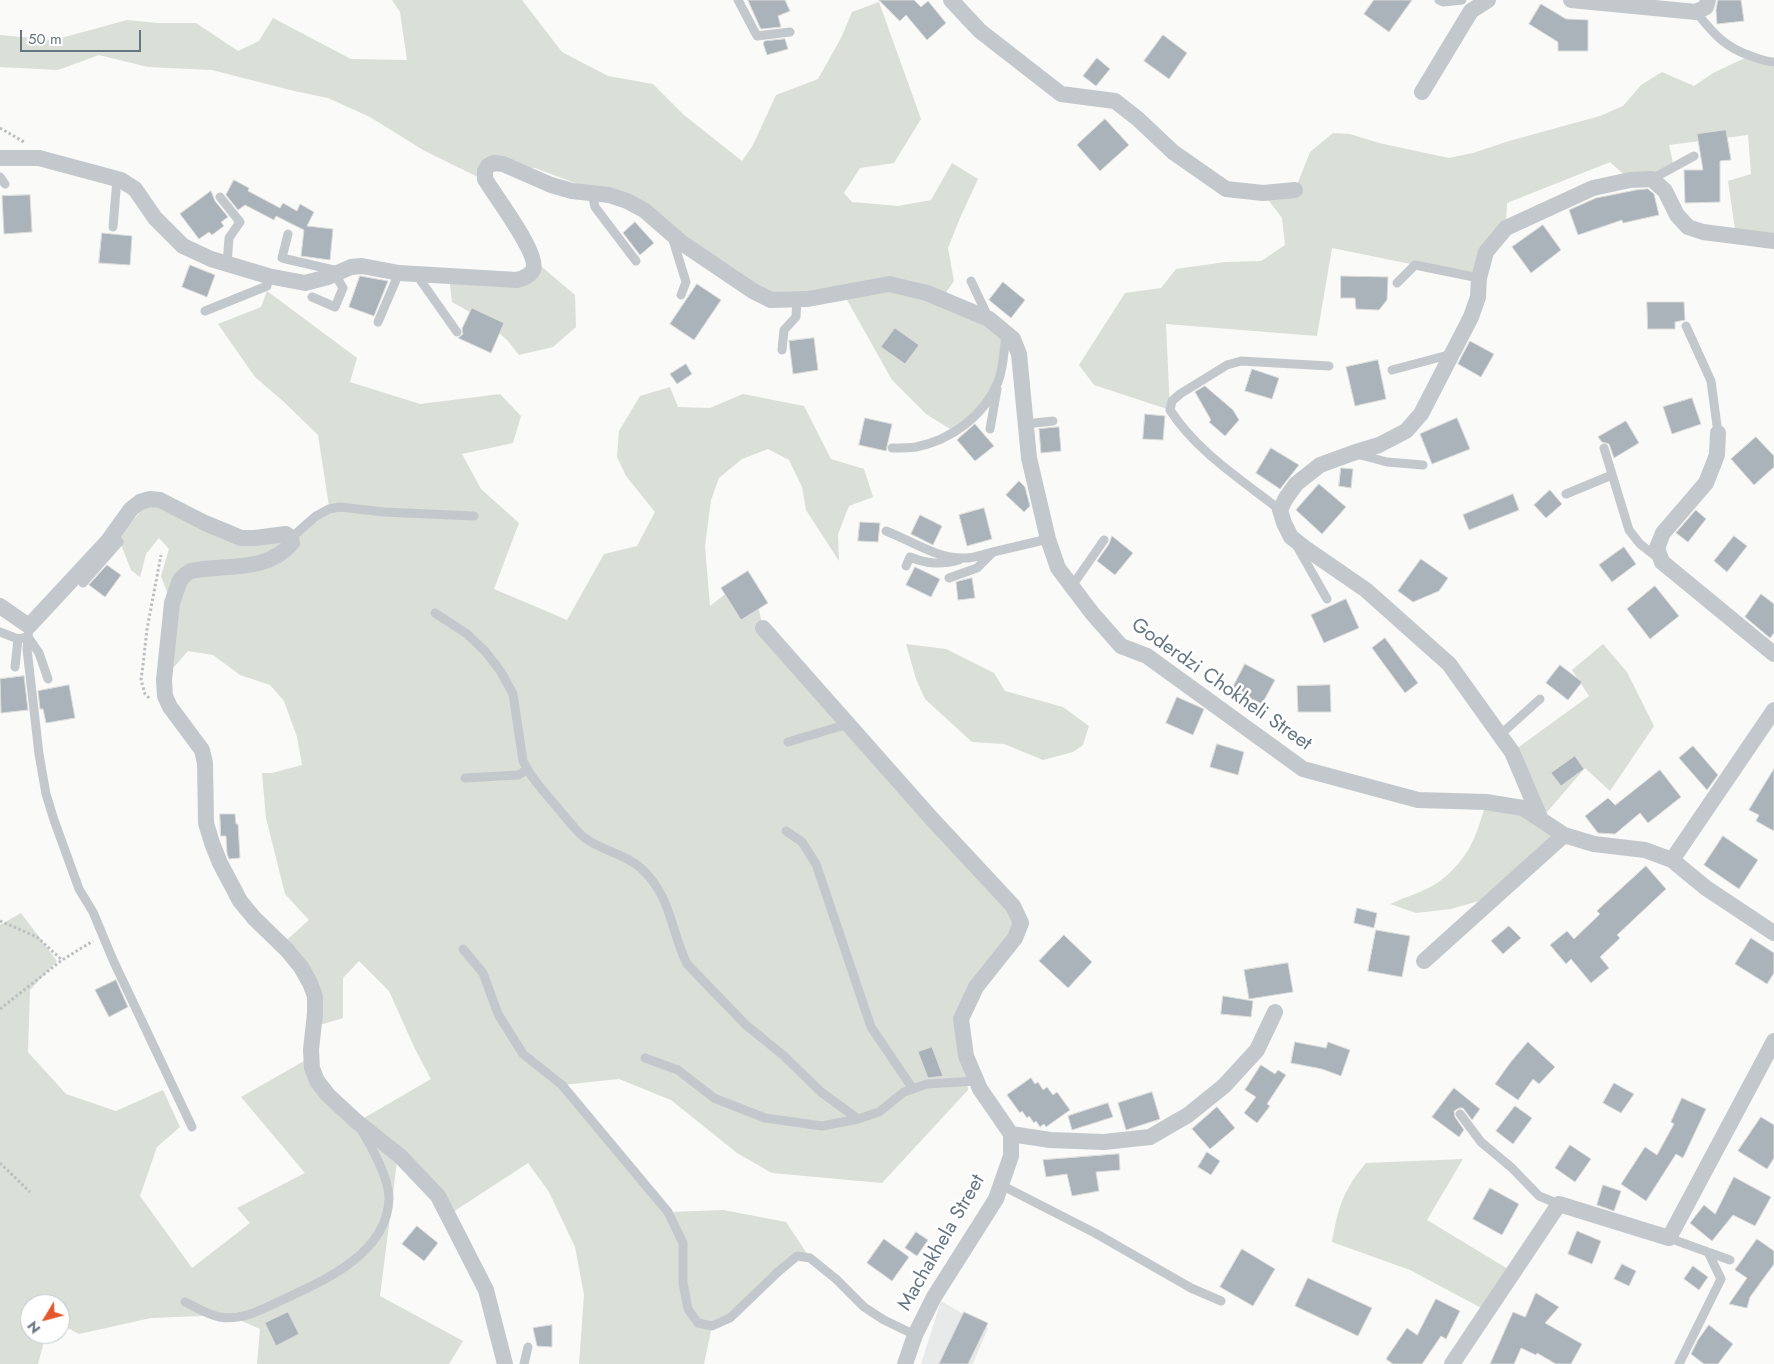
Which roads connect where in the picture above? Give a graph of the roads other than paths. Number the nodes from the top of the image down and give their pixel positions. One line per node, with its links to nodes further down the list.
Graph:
1 (738, 0): 9 (lane)
2 (950, 0): 16 (street)
3 (1439, 0): 4 (lane)
4 (1462, 0)
5 (1488, 0): 11 (street)
6 (1571, 0): 8 (street)
7 (1708, 0): 8 (street)
8 (1696, 12): 10 (lane)
9 (790, 32)
10 (1774, 62)
11 (1422, 92)
12 (1694, 156): 15 (lane)
13 (0, 158): 14 (street, Goderdzi Chokheli Street)
14 (117, 179): 19 (lane); 24 (street, Goderdzi Chokheli Street)
15 (1652, 179): 22 (street); 29 (street)
16 (1295, 190)
17 (592, 193): 21 (street, Goderdzi Chokheli Street); 23 (lane); 27 (street, Goderdzi Chokheli Street)
18 (220, 197): 24 (lane)
19 (113, 227)
20 (288, 234): 25 (lane)
21 (671, 234): 32 (lane); 34 (street, Goderdzi Chokheli Street)
22 (1774, 241)
23 (636, 261)
24 (227, 264): 28 (street, Goderdzi Chokheli Street)
25 (338, 272): 26 (street, Goderdzi Chokheli Street); 28 (street, Goderdzi Chokheli Street); 33 (lane)
26 (399, 273): 27 (street, Goderdzi Chokheli Street); 37 (lane)
27 (416, 274): 39 (lane)
28 (268, 276): 35 (lane)
29 (1480, 278): 31 (lane); 42 (street)
30 (971, 281): 36 (lane)
31 (1397, 283)
32 (681, 294)
33 (312, 297)
34 (797, 300): 36 (street, Goderdzi Chokheli Street); 41 (lane)
35 (205, 311)
36 (989, 319): 40 (street, Goderdzi Chokheli Street)
37 (378, 322)
38 (1686, 326): 49 (lane)
39 (457, 332)
40 (1006, 332): 45 (lane); 47 (street, Goderdzi Chokheli Street)
41 (782, 350)
42 (1452, 354): 44 (lane); 52 (street)
43 (1329, 366): 56 (lane)
44 (1392, 370)
45 (998, 381): 48 (lane); 50 (lane)
46 (1054, 421): 47 (lane)
47 (1025, 424): 62 (street, Goderdzi Chokheli Street)
48 (990, 429)
49 (1718, 433): 66 (street)
50 (892, 448)
51 (1604, 448): 54 (lane)
52 (1352, 453): 53 (lane); 56 (street)
53 (1423, 465)
54 (1612, 475): 55 (lane); 66 (lane)
55 (1566, 494)
56 (1280, 510): 60 (street)
57 (474, 516): 61 (lane)
58 (886, 531): 65 (lane)
59 (112, 535): 61 (street); 69 (lane); 76 (street)
60 (1291, 537): 71 (lane); 84 (street)
61 (291, 538): 93 (street)
62 (1048, 539): 64 (lane); 70 (street, Goderdzi Chokheli Street)
63 (1104, 540): 70 (lane)
64 (993, 552): 65 (lane); 68 (lane)
65 (968, 558): 67 (lane)
66 (1662, 562): 78 (street)
67 (906, 566)
68 (950, 578)
69 (83, 583)
70 (1072, 586): 88 (street, Goderdzi Chokheli Street)
71 (1327, 599)
72 (0, 606): 76 (street)
73 (435, 613): 86 (lane)
74 (763, 628): 83 (street)
75 (0, 632): 77 (lane)
76 (29, 632): 77 (lane); 80 (lane); 105 (lane)
77 (18, 639): 79 (lane)
78 (1774, 654)
79 (15, 667)
80 (48, 679)
81 (1540, 699): 84 (lane)
82 (1774, 710): 91 (street)
83 (848, 724): 85 (lane); 100 (street)
84 (1500, 735): 88 (street)
85 (788, 742)
86 (527, 770): 87 (lane); 103 (lane)
87 (465, 778)
88 (1541, 820): 90 (street, Goderdzi Chokheli Street)
89 (786, 831): 101 (lane)
90 (1564, 835): 91 (street, Goderdzi Chokheli Street); 96 (street)
91 (1672, 860): 94 (street, Goderdzi Chokheli Street)
92 (232, 866): 93 (lane)
93 (231, 886): 104 (street)
94 (1774, 933)
95 (463, 948): 114 (lane)
96 (1424, 961)
97 (1275, 1012): 106 (street)
98 (1774, 1041): 109 (street)
99 (645, 1058): 103 (lane)
100 (976, 1081): 101 (lane); 106 (street)
101 (913, 1089): 103 (lane)
102 (1460, 1114): 108 (lane)
103 (858, 1119)
104 (357, 1122): 113 (lane); 116 (street)
105 (192, 1127)
106 (1011, 1134): 107 (street, Machakhela Street)
107 (1001, 1185): 112 (lane); 114 (street, Machakhela Street)
108 (1559, 1204): 109 (street); 119 (street)
109 (1669, 1238): 110 (lane)
110 (1708, 1252): 111 (lane); 120 (lane)
111 (1730, 1260)
112 (1221, 1301)
113 (185, 1302)
114 (914, 1335): 118 (street, Machakhela Street)
115 (528, 1347): 117 (lane)
116 (505, 1364)
117 (524, 1364)
118 (905, 1364)
119 (1452, 1364)
120 (1679, 1364)

